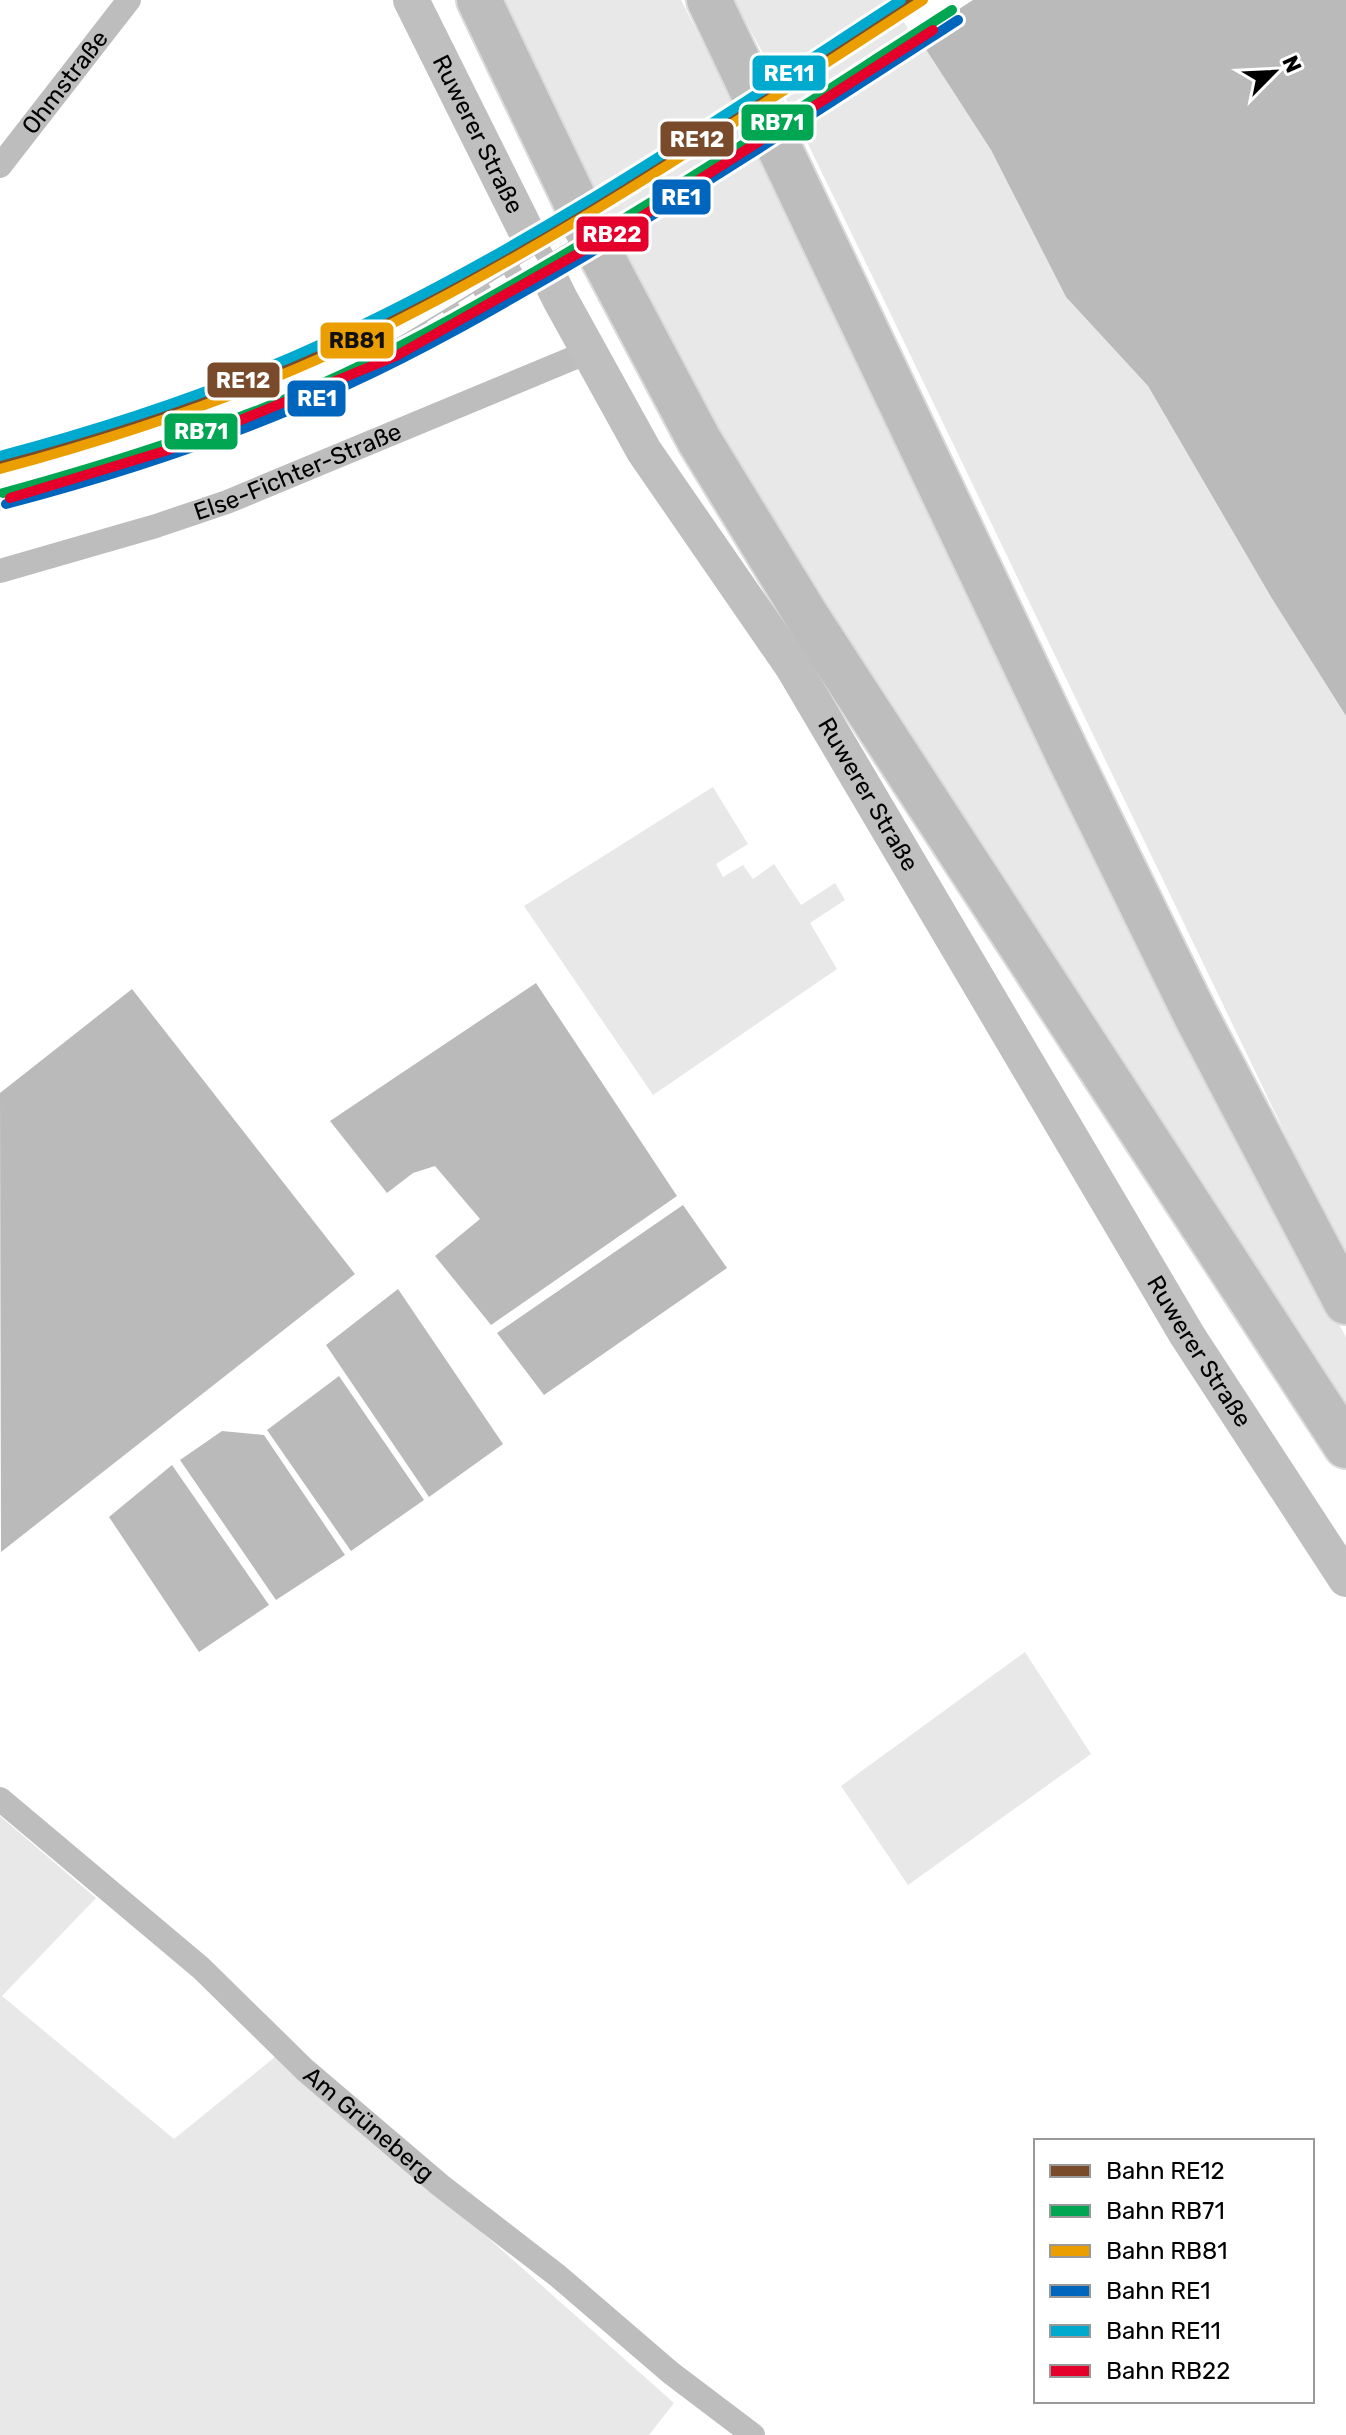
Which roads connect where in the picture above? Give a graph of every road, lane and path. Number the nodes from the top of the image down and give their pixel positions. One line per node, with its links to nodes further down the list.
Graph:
1 (129, 0): 5 (street, Ohmstraße)
2 (411, 0): 6 (main road, Ruwerer Straße)
3 (479, 0): 9 (highway)
4 (709, 0): 8 (highway)
5 (0, 166)
6 (588, 352): 7 (street, Else-Fichter-Straße); 10 (main road, Ruwerer Straße)
7 (0, 571)
8 (1346, 1302)
9 (1346, 1446)
10 (1346, 1579)
11 (0, 1799): 12 (street, Am Grüneberg)
12 (753, 2435)

